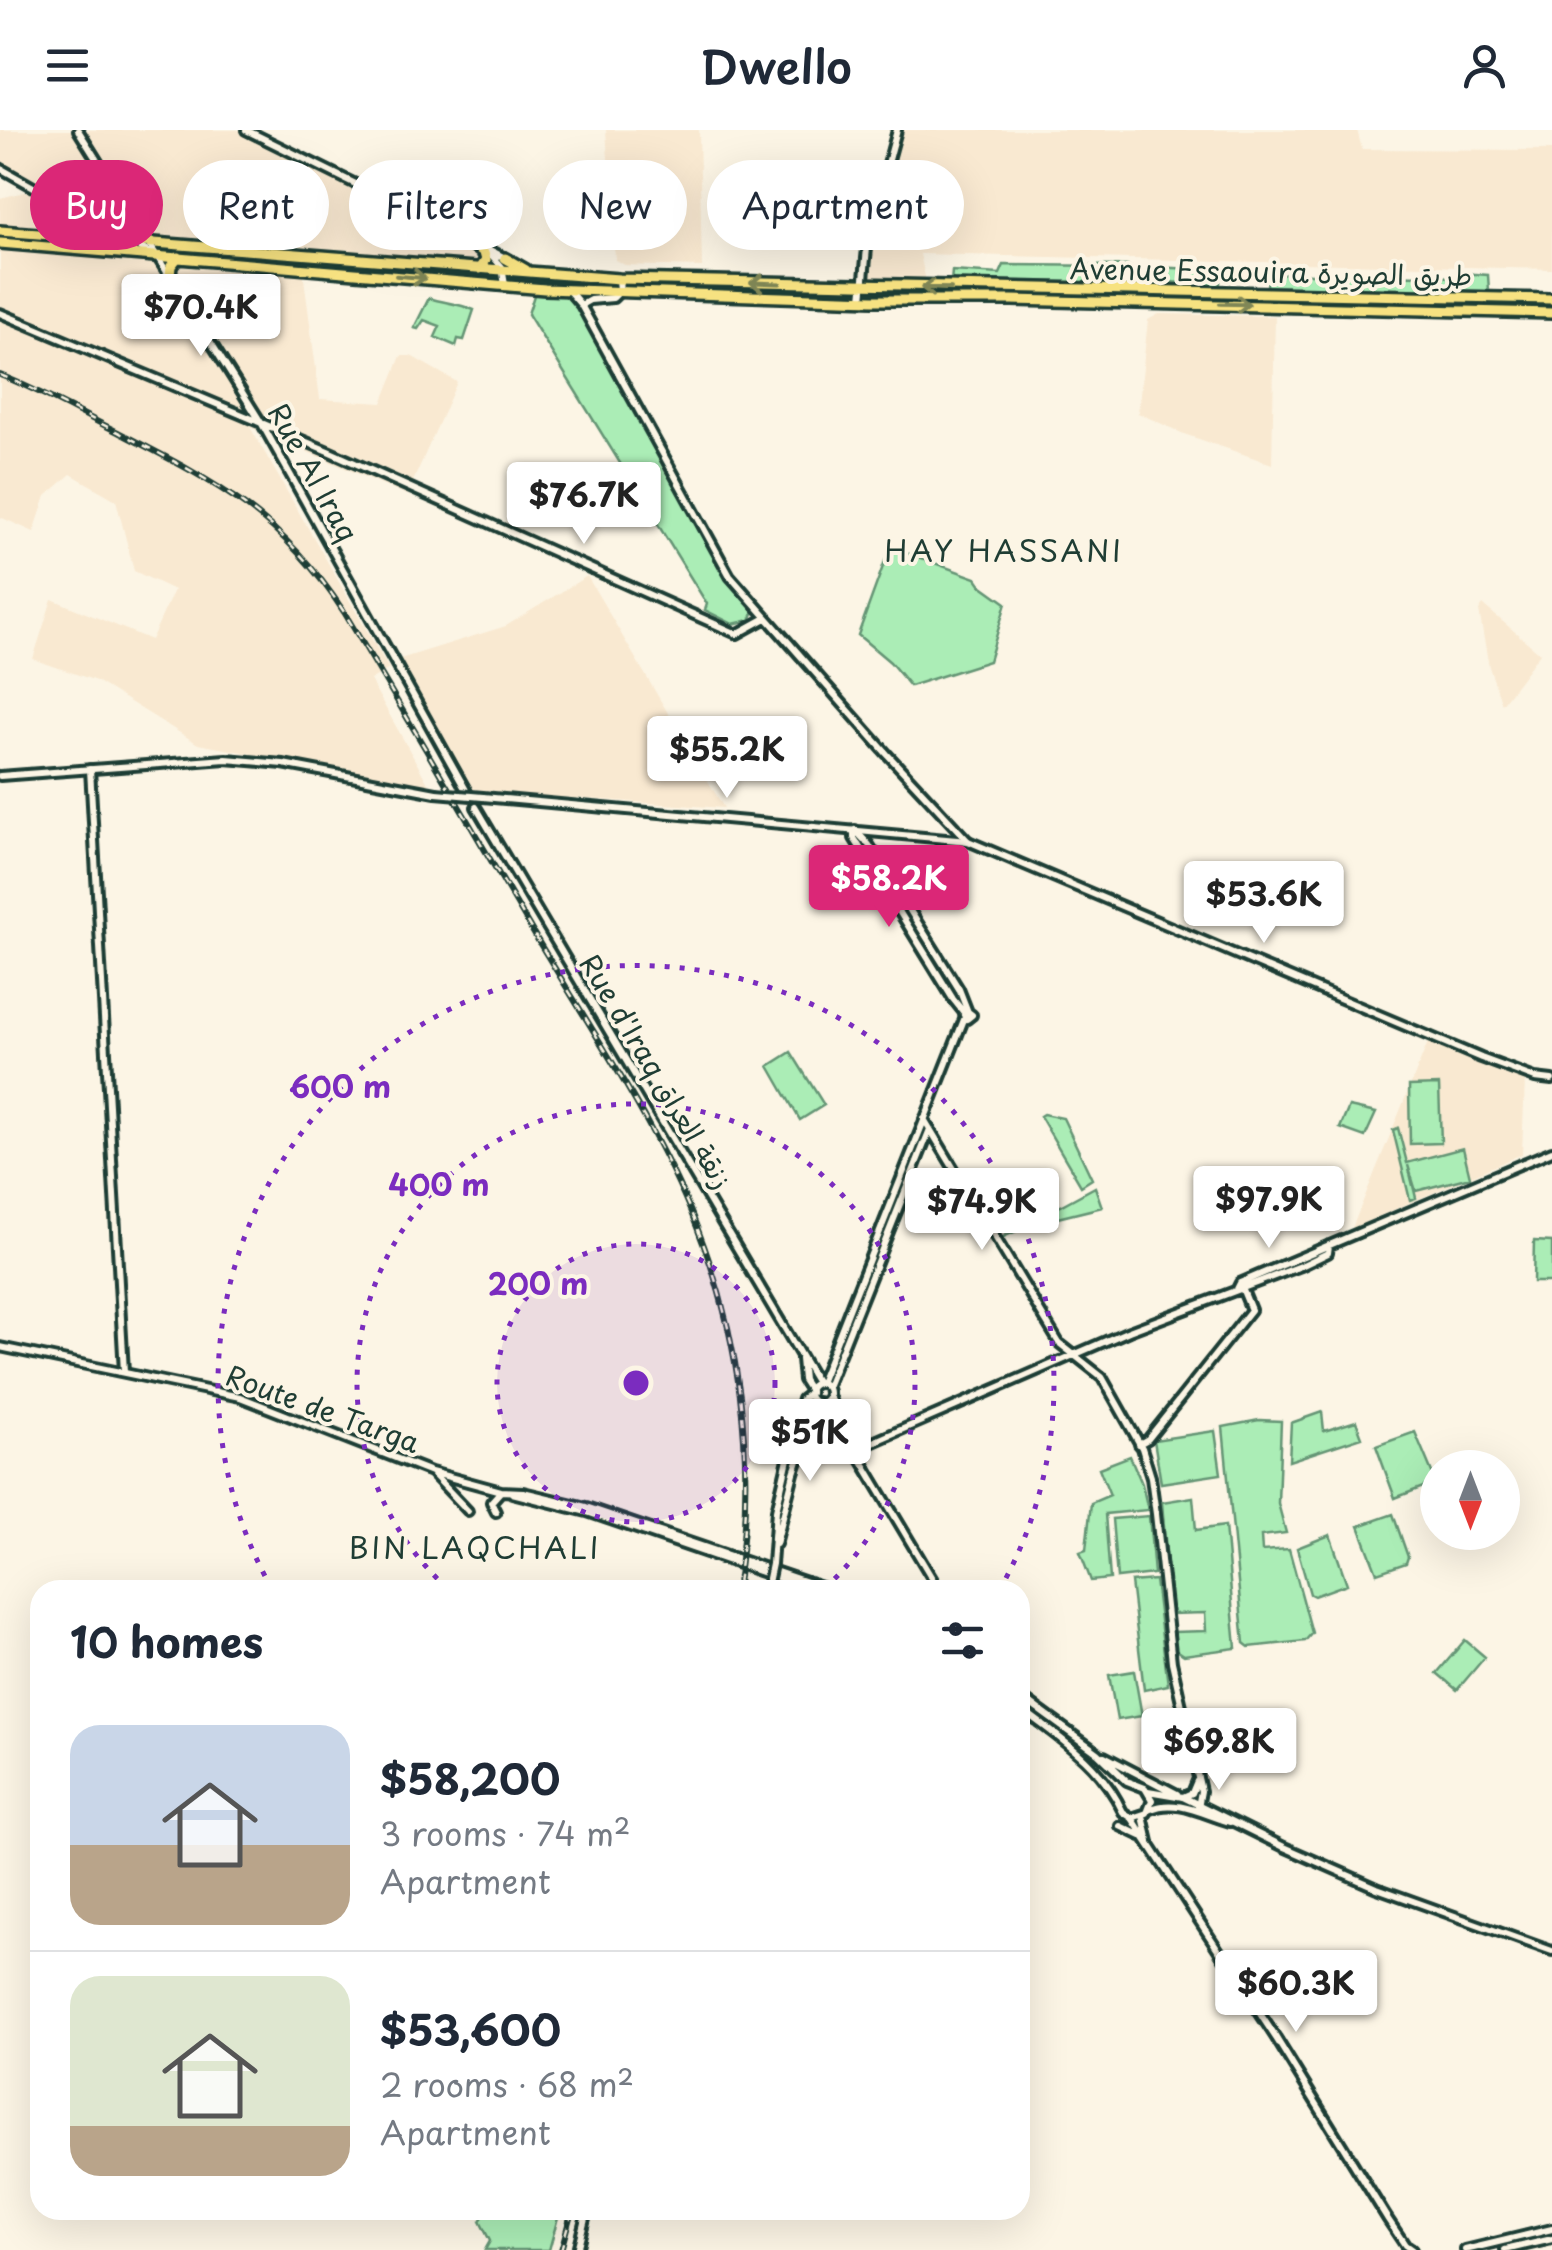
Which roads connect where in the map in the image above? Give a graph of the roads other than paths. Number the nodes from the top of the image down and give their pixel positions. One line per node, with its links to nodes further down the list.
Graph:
1 (78, 130): 4 (street, Rue Al Iraq)
2 (246, 130): 6 (street)
3 (896, 130): 26 (street)
4 (96, 160)
5 (0, 168): 7 (street)
6 (349, 181)
7 (30, 185)
8 (0, 231): 9 (main road, Avenue Essaouira طريق الصويرة)
9 (30, 233)
10 (0, 243): 17 (main road, Avenue Essaouira طريق الصويرة)
11 (163, 244): 20 (main road, Avenue Essaouira طريق الصويرة)
12 (147, 250): 17 (street)
13 (152, 250): 17 (street, Rue Al Iraq)
14 (480, 250): 20 (main road)
15 (486, 250): 21 (street)
16 (490, 250): 19 (street)
17 (156, 256): 18 (main road, Avenue Essaouira طريق الصويرة); 23 (street, Rue Al Iraq)
18 (178, 257): 23 (main road); 25 (main road, Avenue Essaouira طريق الصويرة, one-way to 25)
19 (506, 258): 21 (street); 22 (main road)
20 (480, 269): 21 (main road, Avenue Essaouira طريق الصويرة)
21 (506, 271): 22 (main road, Avenue Essaouira طريق الصويرة); 25 (street)
22 (529, 272): 24 (main road, Avenue Essaouira طريق الصويرة)
23 (170, 276): 34 (street, Rue Al Iraq)
24 (619, 278): 26 (main road, Avenue Essaouira طريق الصويرة, one-way to 24); 28 (street)
25 (508, 286): 27 (main road, Avenue Essaouira طريق الصويرة)
26 (863, 286): 29 (street); 30 (main road, Avenue Essaouira طريق الصويرة, one-way to 26)
27 (568, 290): 28 (main road, Avenue Essaouira طريق الصويرة); 31 (street)
28 (620, 292): 29 (main road, Avenue Essaouira طريق الصويرة); 31 (street)
29 (862, 299): 33 (main road, Avenue Essaouira طريق الصويرة, one-way to 33)
30 (1552, 300)
31 (581, 306): 35 (street)
32 (0, 312): 34 (street)
33 (1552, 313)
34 (262, 424): 35 (street); 38 (street, Rue Al Iraq)
35 (766, 618): 42 (street)
36 (90, 767): 37 (street); 40 (street, bridge); 54 (street)
37 (0, 776)
38 (466, 792)
39 (476, 807): 52 (street, Rue d'Iraq زنقة العراق)
40 (854, 829): 41 (street); 43 (street); 44 (street)
41 (889, 832): 42 (street); 43 (street)
42 (968, 841): 45 (street)
43 (869, 845): 44 (street)
44 (966, 1014): 46 (street)
45 (1552, 1080)
46 (924, 1119): 47 (street); 55 (street)
47 (930, 1129): 51 (street); 57 (street)
48 (1552, 1151): 49 (street)
49 (1240, 1287): 51 (street); 64 (street)
50 (0, 1346): 54 (street, Route de Targa)
51 (1075, 1355): 64 (street); 65 (street)
52 (800, 1358): 53 (street, Rue d'Iraq زنقة العراق); 56 (street, Rue d'Iraq زنقة العراق)
53 (809, 1371): 55 (street); 57 (street, Rue d'Iraq زنقة العراق)
54 (124, 1372): 66 (street, Route de Targa)
55 (824, 1373): 57 (street)
56 (803, 1380): 58 (street, Rue d'Iraq زنقة العراق); 59 (street)
57 (823, 1387): 58 (street); 60 (street); 63 (street, Rue d'Iraq زنقة العراق)
58 (810, 1392): 59 (street); 60 (street, Rue d'Iraq زنقة العراق)
59 (802, 1399): 71 (street)
60 (818, 1402): 61 (street, Rue d'Iraq زنقة العراق); 62 (street)
61 (828, 1412): 62 (street); 63 (street, Rue d'Iraq زنقة العراق)
62 (812, 1414): 71 (street)
63 (838, 1422): 65 (street)
64 (1139, 1444): 79 (street)
65 (857, 1449): 75 (street)
66 (431, 1472): 67 (street, Route de Targa); 69 (street)
67 (501, 1491): 68 (street, Route de Targa); 70 (street)
68 (511, 1493): 73 (street, Route de Targa); 74 (street, Route de Targa)
69 (468, 1511)
70 (496, 1512)
71 (773, 1554): 72 (street, bridge)
72 (769, 1580)
73 (785, 1580)
74 (801, 1580)
75 (932, 1580)
76 (1030, 1703): 78 (street)
77 (1030, 1716): 83 (street)
78 (1098, 1753): 80 (street); 82 (street)
79 (1197, 1780): 82 (street); 84 (street)
80 (1134, 1786): 81 (street); 83 (street)
81 (1148, 1791): 82 (street); 86 (street)
82 (1183, 1797): 84 (street)
83 (1119, 1800): 87 (street)
84 (1200, 1804): 85 (street); 88 (street)
85 (1193, 1811): 86 (street); 88 (street)
86 (1146, 1813): 87 (street); 91 (street)
87 (1132, 1818): 90 (street)
88 (1236, 1824): 92 (street)
89 (1120, 1826): 90 (street)
90 (1142, 1837): 91 (street)
91 (1151, 1848): 96 (street)
92 (1552, 1951)
93 (584, 2220): 97 (street)
94 (1552, 2229): 98 (street)
95 (1552, 2239): 99 (street)
96 (1408, 2248)
97 (577, 2250)
98 (1465, 2250)
99 (1505, 2250)

